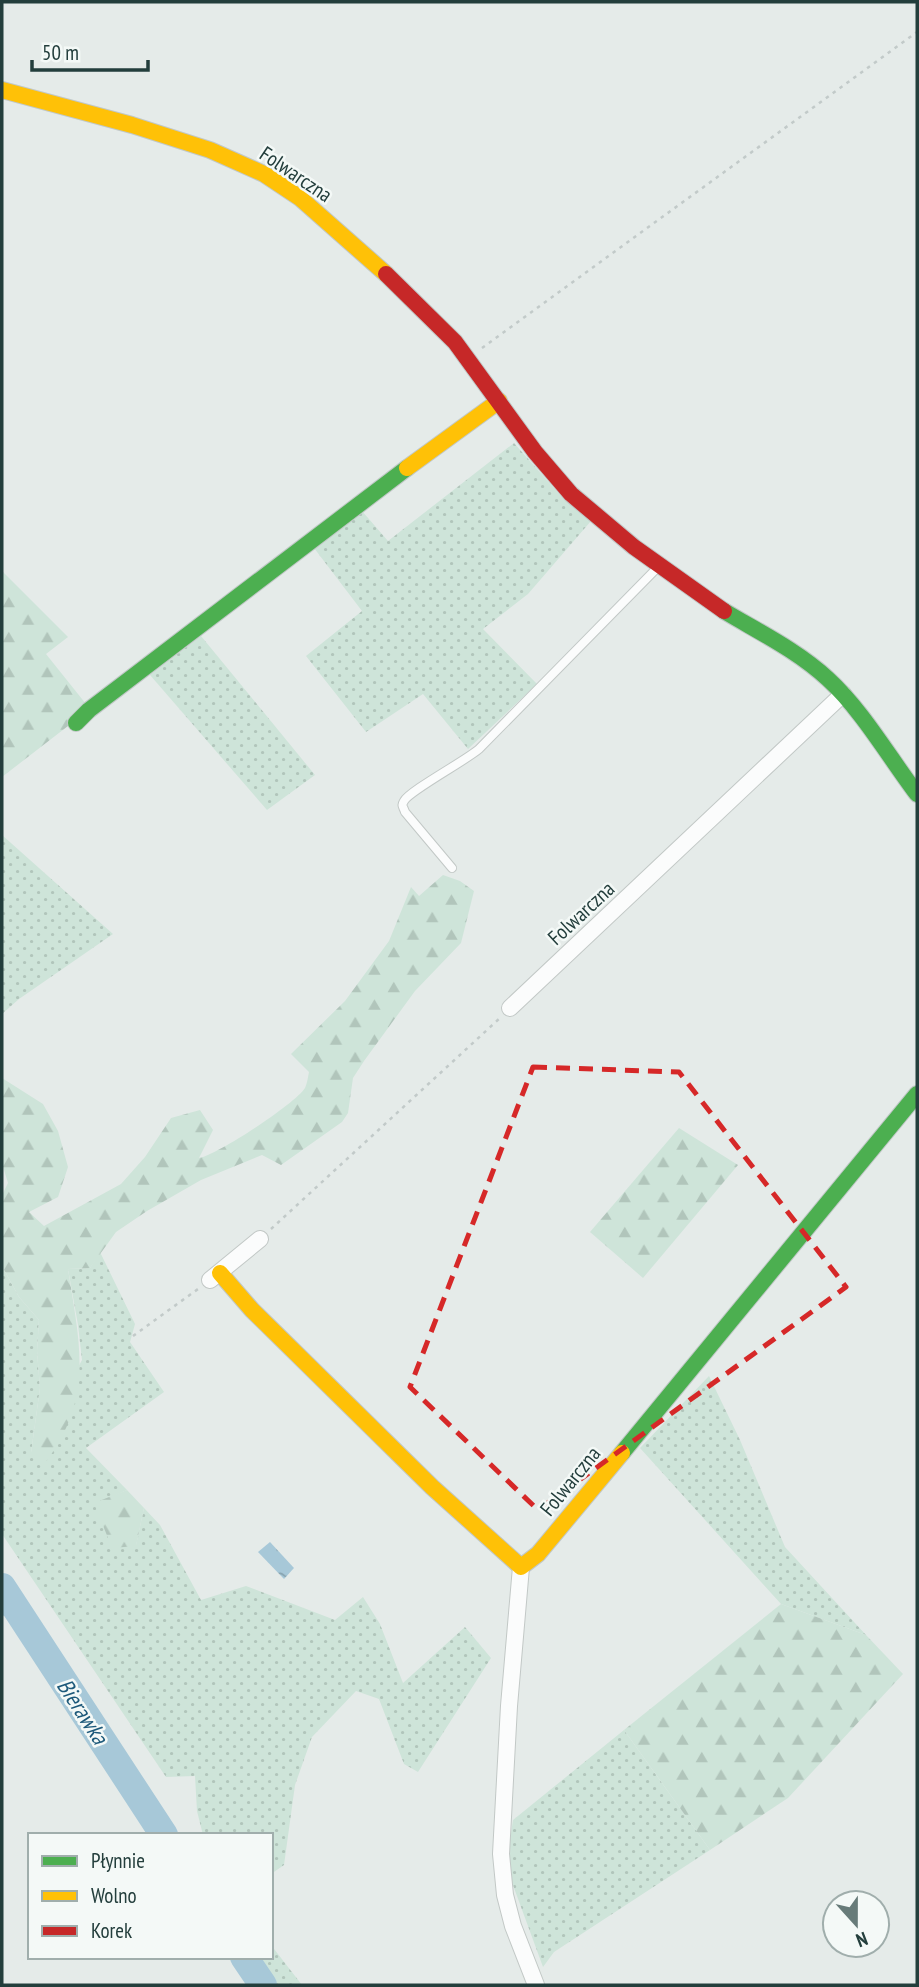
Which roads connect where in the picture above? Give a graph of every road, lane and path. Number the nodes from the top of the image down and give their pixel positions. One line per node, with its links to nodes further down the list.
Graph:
1 (917, 32): 3 (path)
2 (2, 90): 3 (street, Folwarczna)
3 (468, 358): 4 (street, Folwarczna)
4 (499, 401): 5 (street, Folwarczna); 7 (street)
5 (659, 566): 6 (street, Folwarczna); 9 (lane)
6 (843, 694): 8 (street, Folwarczna); 10 (street, Folwarczna)
7 (76, 723)
8 (917, 794)
9 (452, 868)
10 (510, 1008): 12 (path)
11 (917, 1094): 15 (street, Folwarczna)
12 (260, 1238): 13 (street)
13 (215, 1277): 14 (path); 15 (street)
14 (132, 1336)
15 (521, 1567): 16 (street)
16 (536, 1985)

